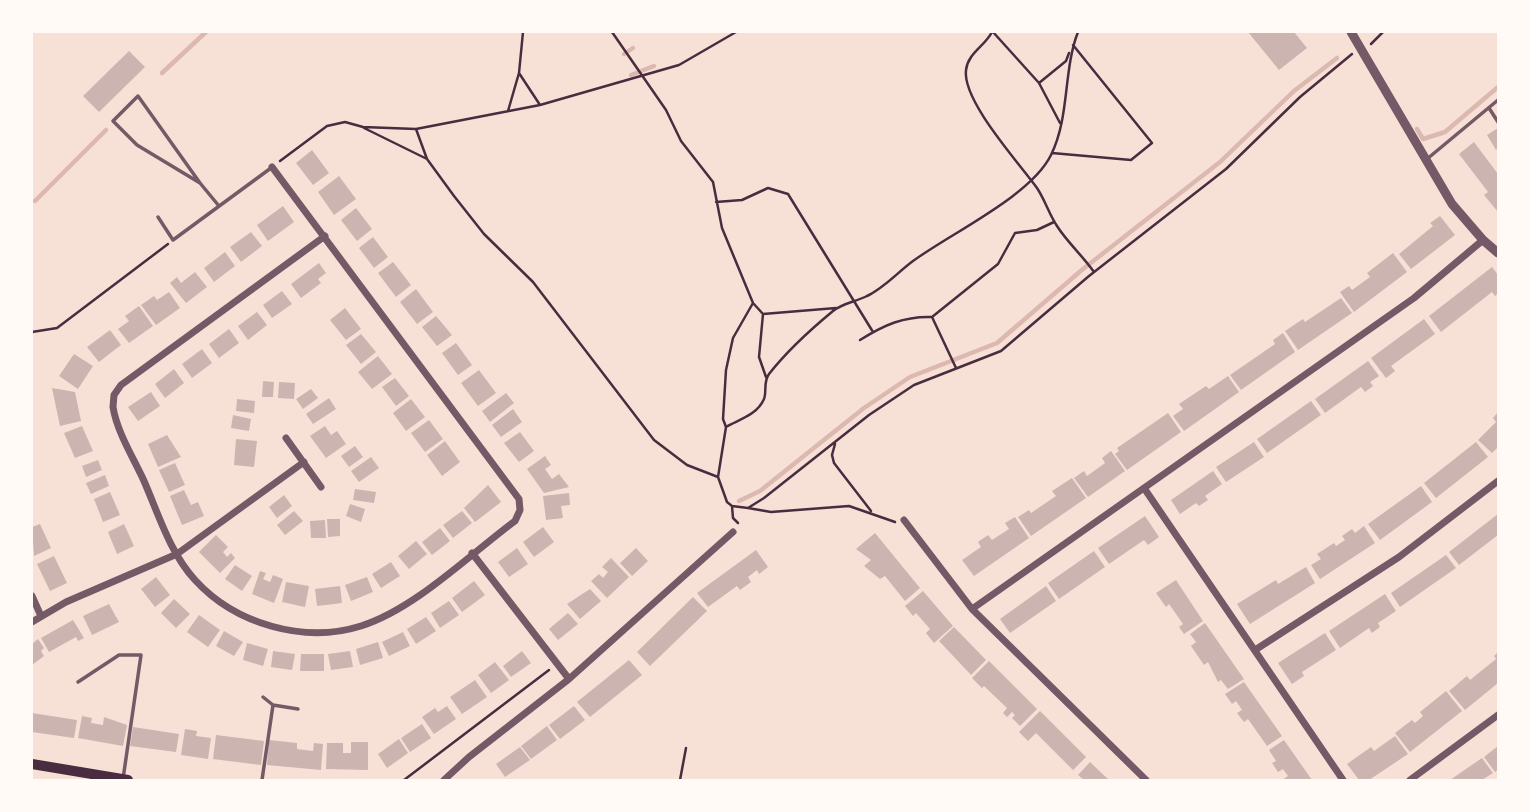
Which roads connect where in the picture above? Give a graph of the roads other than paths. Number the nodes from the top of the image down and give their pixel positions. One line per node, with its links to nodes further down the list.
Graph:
1 (1351, 32): 5 (street)
2 (1499, 100): 3 (lane)
3 (1489, 108): 4 (lane); 5 (lane)
4 (1499, 122)
5 (1427, 159): 11 (street)
6 (272, 167): 8 (lane); 10 (street)
7 (200, 183): 7 (lane); 8 (lane)
8 (219, 206): 9 (lane)
9 (158, 218)
10 (325, 236): 20 (street); 21 (street)
11 (1483, 240): 12 (street); 17 (street)
12 (1499, 253)
13 (286, 438): 14 (street)
14 (304, 462): 16 (street); 21 (street)
15 (1499, 481): 26 (street)
16 (321, 487)
17 (1144, 488): 23 (street); 26 (street)
18 (904, 520): 23 (street)
19 (733, 532): 27 (street)
20 (472, 553): 21 (street); 27 (street)
21 (177, 554): 24 (street)
22 (32, 596): 24 (street)
23 (972, 609): 37 (street)
24 (41, 616): 25 (street)
25 (32, 622)
26 (1255, 650): 38 (street)
27 (569, 680): 36 (street)
28 (78, 682): 34 (lane)
29 (263, 697): 30 (lane)
30 (273, 705): 31 (lane); 35 (lane)
31 (298, 709)
32 (1499, 715): 39 (street)
33 (32, 764): 34 (main road)
34 (120, 780)
35 (262, 780)
36 (444, 780)
37 (1146, 780)
38 (1343, 780)
39 (1410, 780)

